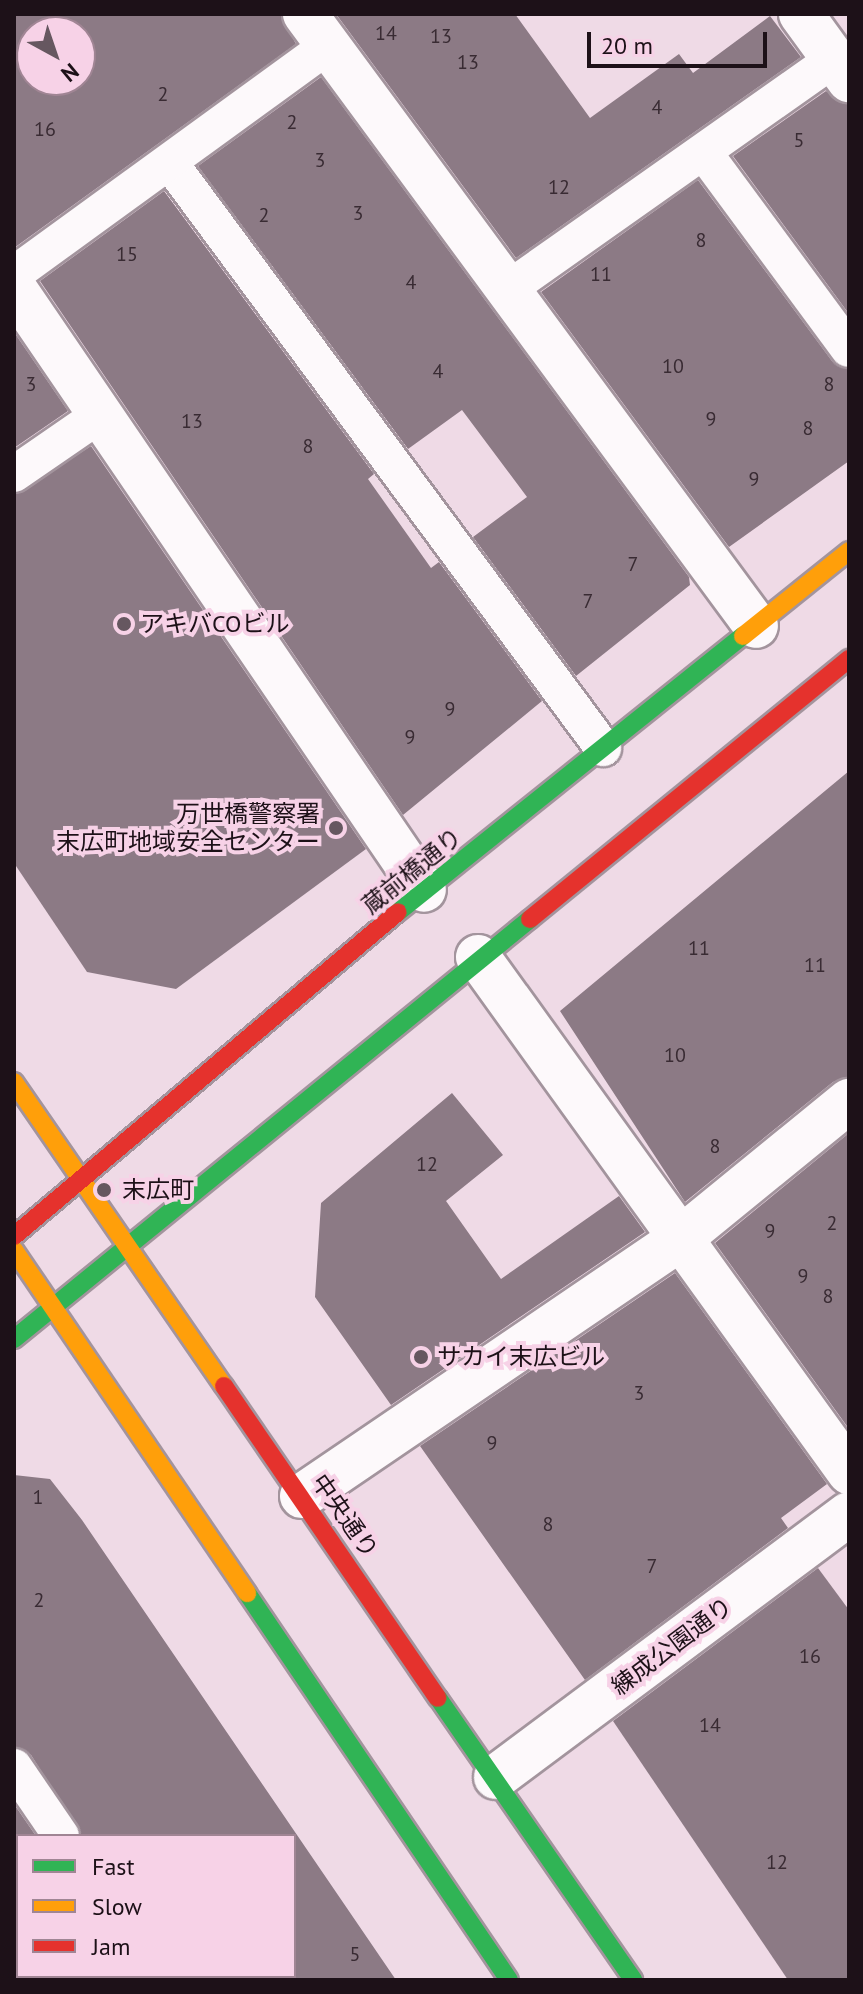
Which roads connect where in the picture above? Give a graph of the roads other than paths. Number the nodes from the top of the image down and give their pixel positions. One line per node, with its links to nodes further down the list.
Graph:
1 (801, 14): 3 (street)
2 (316, 30): 5 (lane); 8 (street)
3 (841, 70): 4 (lane)
4 (705, 154): 8 (lane); 9 (lane)
5 (170, 163): 6 (lane); 15 (lane)
6 (14, 274)
7 (14, 288): 10 (street)
8 (508, 289): 13 (street)
9 (849, 349)
10 (101, 414): 11 (lane); 16 (street)
11 (14, 474)
12 (849, 551): 13 (street, 蔵前橋通り)
13 (756, 626): 15 (street, 蔵前橋通り)
14 (849, 659): 17 (street)
15 (603, 748): 16 (street, 蔵前橋通り)
16 (424, 890): 20 (street, 蔵前橋通り)
17 (478, 957): 22 (street); 23 (street)
18 (14, 1082): 20 (street, 中央通り)
19 (849, 1101): 22 (street)
20 (79, 1175): 21 (street, 蔵前橋通り); 23 (street, 中央通り)
21 (14, 1236)
22 (681, 1238): 27 (street); 28 (street)
23 (128, 1246): 25 (street); 28 (street, 中央通り)
24 (14, 1250): 25 (street)
25 (52, 1306): 26 (street); 33 (street)
26 (14, 1339)
27 (849, 1472)
28 (302, 1496): 31 (street, 中央通り)
29 (849, 1514): 31 (street, 練成公園通り)
30 (14, 1767): 32 (lane)
31 (496, 1777): 34 (street, 中央通り)
32 (60, 1834)
33 (503, 1978)
34 (633, 1980)

